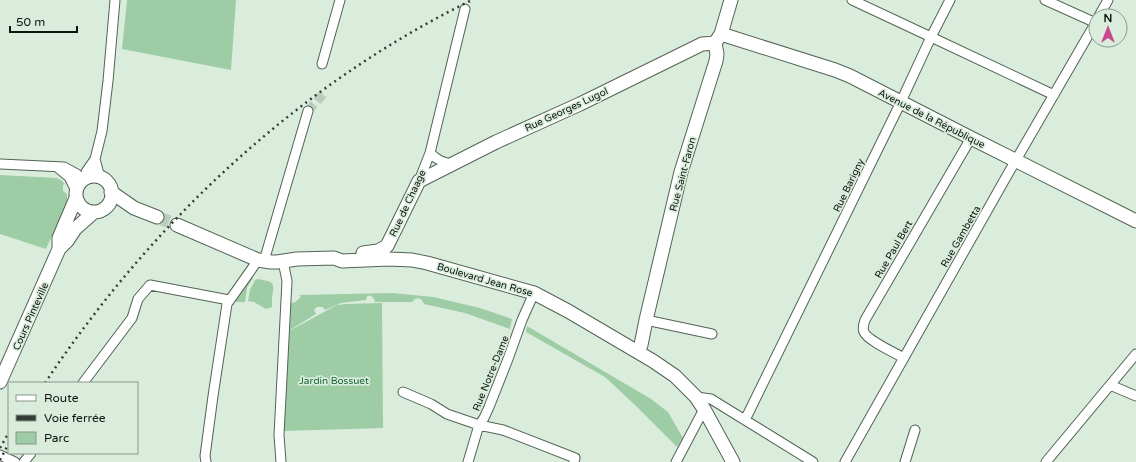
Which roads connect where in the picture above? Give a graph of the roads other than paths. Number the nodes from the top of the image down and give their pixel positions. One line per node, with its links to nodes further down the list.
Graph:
1 (115, 0): 18 (street)
2 (340, 0): 12 (street)
3 (731, 0): 11 (street, Rue Saint-Faron)
4 (852, 0): 10 (street)
5 (950, 0): 10 (street, Rue Barigny)
6 (1045, 0): 8 (street)
7 (465, 8): 17 (street, Rue de Chaage)
8 (1088, 19)
9 (1088, 36): 13 (street, Rue Gambetta)
10 (931, 37): 13 (street); 14 (street, Rue Barigny)
11 (718, 38): 14 (street, Avenue de la République); 21 (street, Rue Georges Lugol); 38 (street, Rue Saint-Faron)
12 (322, 64)
13 (1054, 95): 19 (street, Rue Gambetta)
14 (901, 102): 16 (street, Avenue de la République); 50 (street, Rue Barigny)
15 (308, 111): 34 (street)
16 (971, 138): 19 (street, Avenue de la République); 42 (street, Rue Paul Bert)
17 (430, 153): 21 (street); 24 (street, Rue de Chaage)
18 (95, 159): 23 (street); 25 (street)
19 (1016, 160): 30 (street, Avenue de la République); 42 (street, Rue Gambetta)
20 (0, 164): 22 (street)
21 (453, 164): 24 (street, Rue Georges Lugol)
22 (57, 167): 25 (street); 25 (street)
23 (100, 178): 25 (street); 26 (street)
24 (419, 181): 33 (street, Rue de Chaage)
25 (81, 182): 28 (street); 32 (street, Cours Pinteville)
26 (111, 192): 27 (street); 28 (street)
27 (134, 208): 28 (street); 29 (street)
28 (98, 211): 32 (street, Cours Pinteville)
29 (157, 217)
30 (1136, 221)
31 (177, 225): 34 (street, Boulevard Jean Rose)
32 (59, 249): 43 (street, Cours Pinteville)
33 (334, 258): 35 (street, Boulevard Jean Rose); 36 (street, Boulevard Jean Rose)
34 (261, 260): 35 (street, Boulevard Jean Rose); 37 (street)
35 (283, 261): 59 (street)
36 (534, 293): 40 (street, Boulevard Jean Rose); 51 (street, Rue Notre-Dame)
37 (229, 300): 44 (street); 58 (street)
38 (646, 320): 39 (street); 40 (street, Rue Saint-Faron)
39 (712, 334)
40 (638, 352): 48 (street, Boulevard Jean Rose)
41 (1136, 354): 45 (street)
42 (904, 358): 64 (street, Rue Gambetta)
43 (0, 382)
44 (84, 382)
45 (1110, 385): 47 (street); 66 (street)
46 (403, 392): 51 (street)
47 (1136, 396)
48 (696, 397): 49 (street, Boulevard Jean Rose); 50 (street)
49 (704, 408): 61 (street); 62 (street, Boulevard Jean Rose)
50 (745, 420): 63 (street)
51 (478, 425): 55 (street); 60 (street, Rue Notre-Dame)
52 (915, 430): 65 (street)
53 (30, 454): 57 (street)
54 (0, 455): 56 (street)
55 (574, 460)
56 (15, 462)
57 (24, 462)
58 (206, 462)
59 (281, 462)
60 (468, 462)
61 (676, 462)
62 (733, 462)
63 (813, 462)
64 (845, 462)
65 (905, 462)
66 (1046, 462)

